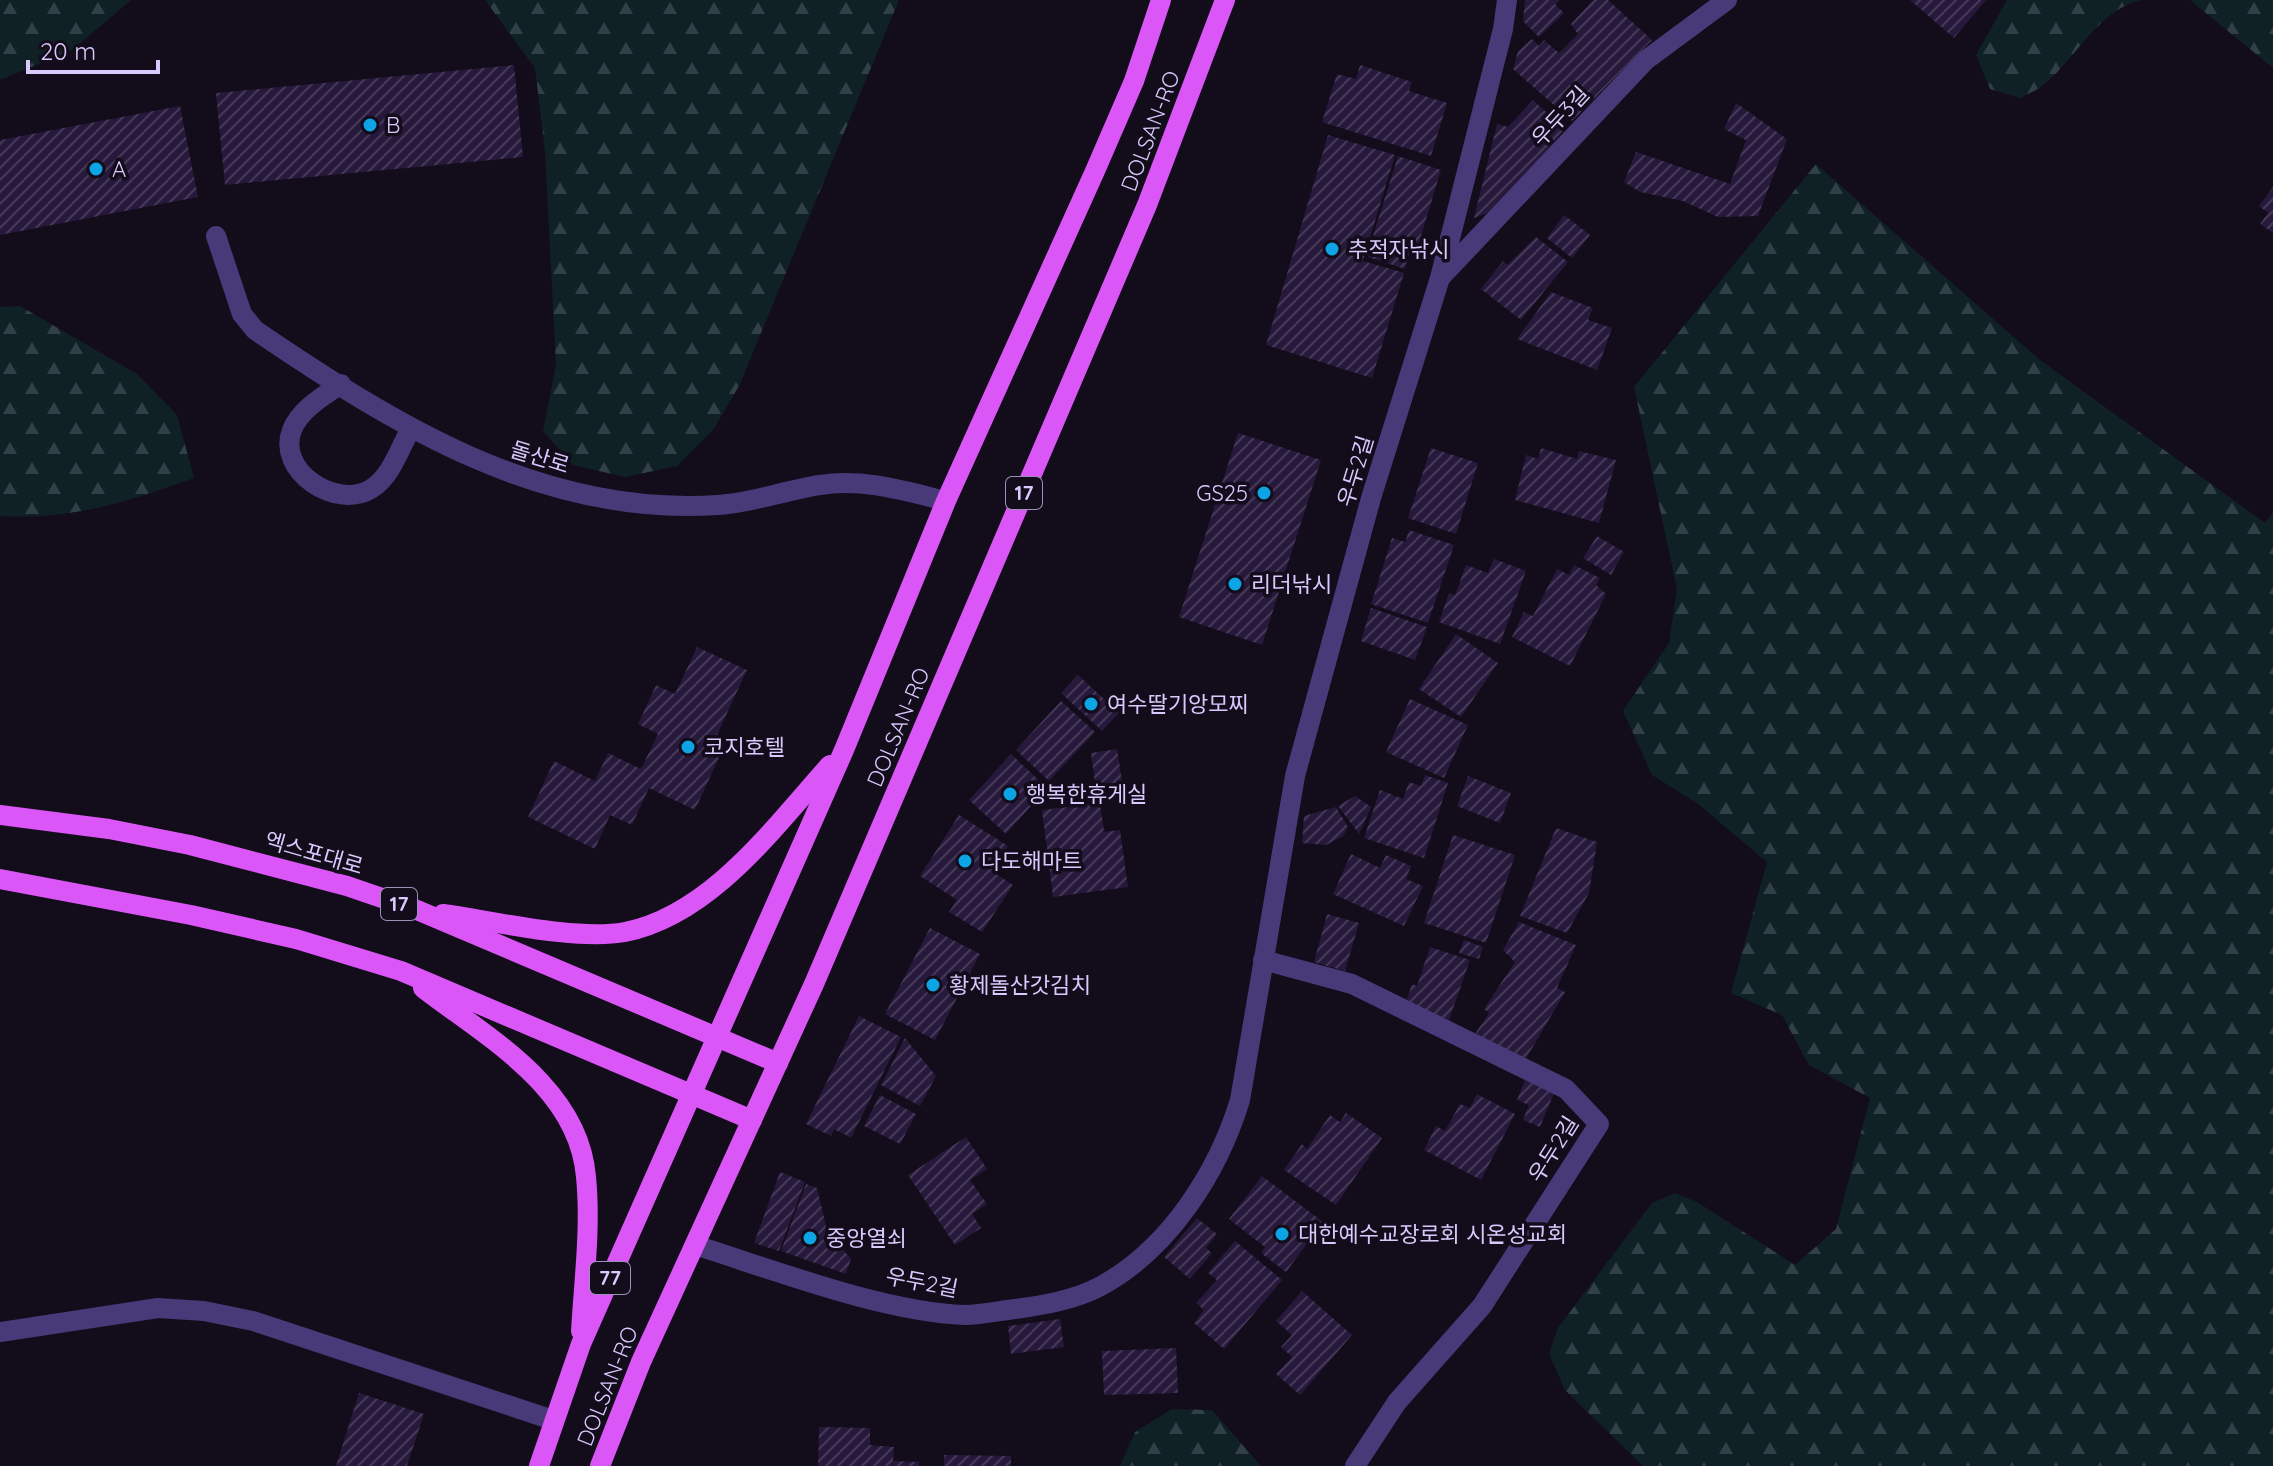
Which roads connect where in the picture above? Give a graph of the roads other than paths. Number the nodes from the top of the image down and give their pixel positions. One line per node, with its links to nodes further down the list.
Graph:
1 (1161, 0): 9 (main road, DOLSAN-RO)
2 (1225, 0): 17 (main road, DOLSAN-RO / 17)
3 (1507, 0): 6 (lane, 우두2길)
4 (1727, 0): 6 (lane, 우두3길)
5 (216, 236): 7 (lane, 돌산로)
6 (1440, 278): 14 (lane, 우두2길)
7 (341, 384): 8 (lane, 돌산로); 8 (lane)
8 (411, 428): 9 (lane, 돌산로)
9 (946, 501): 10 (main road, DOLSAN-RO)
10 (844, 750): 13 (main road); 16 (main road, DOLSAN-RO)
11 (0, 815): 13 (main road, 엑스포대로 / 17)
12 (0, 879): 15 (main road)
13 (417, 910): 16 (main road, 엑스포대로 / 17)
14 (1263, 960): 20 (lane, 우두2길); 26 (lane, 우두2길)
15 (401, 971): 18 (main road); 22 (main road)
16 (716, 1037): 17 (main road, 엑스포대로 / 17); 18 (main road, DOLSAN-RO)
17 (778, 1063): 19 (main road, DOLSAN-RO / 17)
18 (691, 1094): 19 (main road); 22 (main road, DOLSAN-RO / 77)
19 (752, 1120): 20 (main road, DOLSAN-RO)
20 (695, 1245): 25 (main road, DOLSAN-RO)
21 (0, 1332): 23 (lane)
22 (581, 1344): 23 (main road, DOLSAN-RO / 77)
23 (553, 1420): 24 (main road, DOLSAN-RO / 77)
24 (539, 1466)
25 (600, 1466)
26 (1355, 1466)

